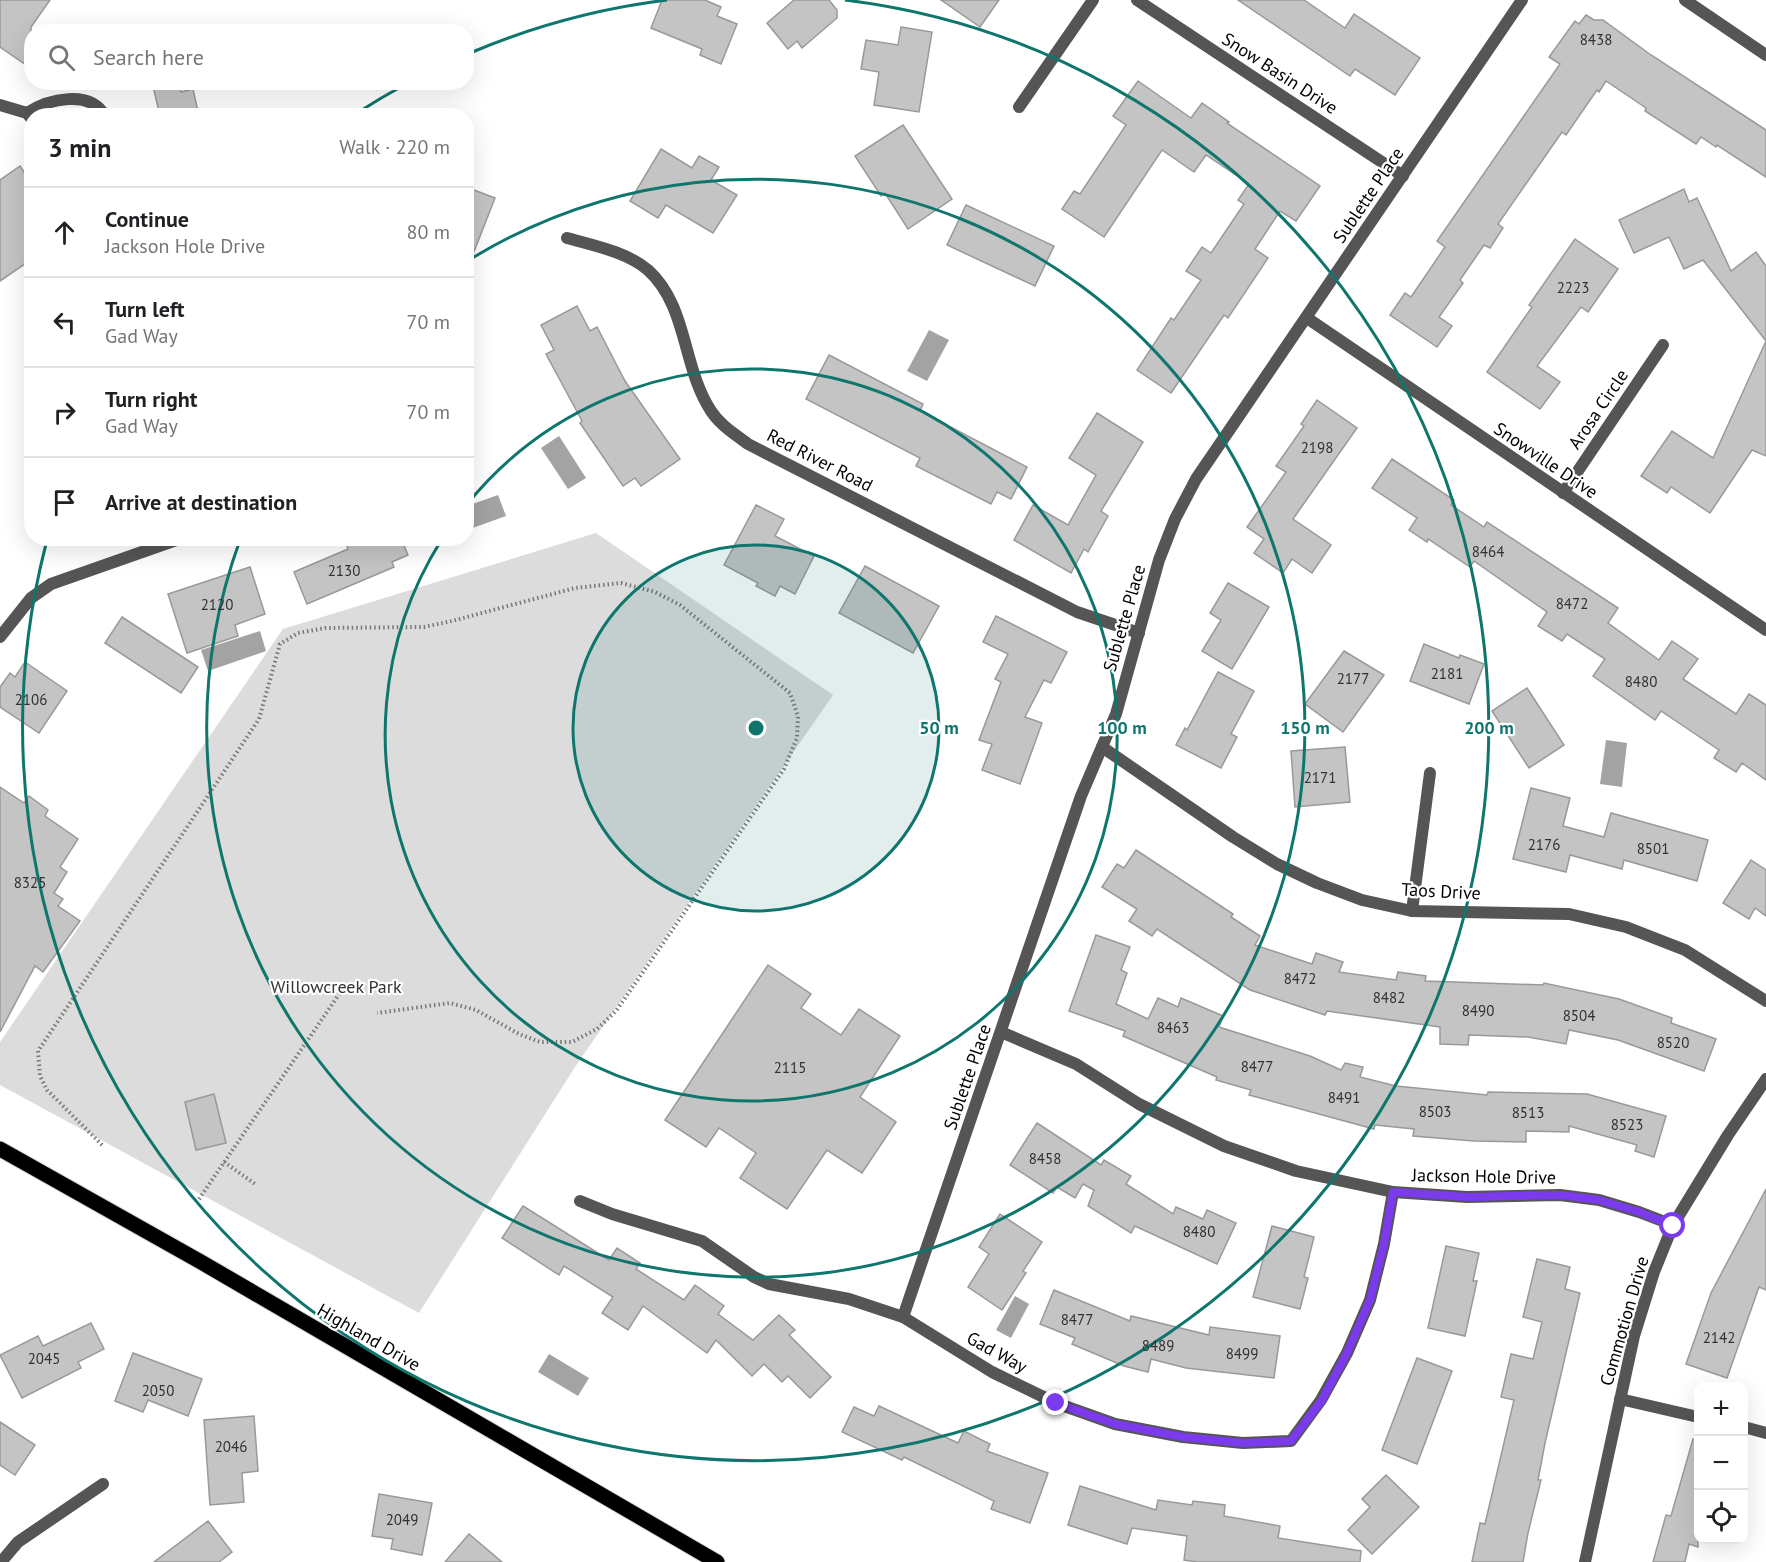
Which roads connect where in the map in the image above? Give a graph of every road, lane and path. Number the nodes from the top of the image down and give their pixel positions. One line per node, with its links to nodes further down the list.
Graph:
1 (1093, 0): 7 (street)
2 (1137, 0): 11 (street, Snow Basin Drive)
3 (1522, 0): 11 (street, Sublette Place)
4 (1685, 0): 5 (street)
5 (1766, 55)
6 (0, 105): 10 (street)
7 (1019, 107)
8 (41, 108): 9 (street)
9 (100, 108)
10 (24, 114)
11 (1403, 176): 13 (street, Sublette Place)
12 (567, 238): 18 (street, Red River Road)
13 (1307, 318): 15 (street, Snowville Drive); 18 (street, Sublette Place)
14 (1663, 345): 15 (street, Arosa Circle)
15 (1563, 493): 17 (street, Snowville Drive)
16 (159, 546): 19 (street)
17 (1766, 630)
18 (1140, 633): 20 (street, Sublette Place)
19 (0, 637)
20 (1102, 747): 22 (street, Taos Drive); 26 (street, Sublette Place)
21 (1430, 773): 22 (street)
22 (1412, 911): 24 (street, Taos Drive)
23 (342, 990): 30 (path)
24 (1766, 1001)
25 (376, 1013): 28 (path)
26 (1001, 1032): 32 (street, Jackson Hole Drive); 36 (street, Sublette Place)
27 (1766, 1079): 35 (street, Commotion Drive)
28 (102, 1144)
29 (0, 1149): 43 (main road, Highland Drive)
30 (224, 1162): 31 (path); 33 (path)
31 (255, 1184)
32 (1393, 1192): 35 (street, Jackson Hole Drive); 36 (street, Gad Way)
33 (199, 1199)
34 (580, 1201): 36 (street, Gad Way)
35 (1673, 1226): 37 (street, Commotion Drive)
36 (903, 1317)
37 (1620, 1400): 38 (street); 44 (street, Commotion Drive)
38 (1694, 1416)
39 (1748, 1428): 40 (street)
40 (1766, 1432)
41 (103, 1484): 42 (street)
42 (1, 1562)
43 (717, 1562)
44 (1585, 1562)

